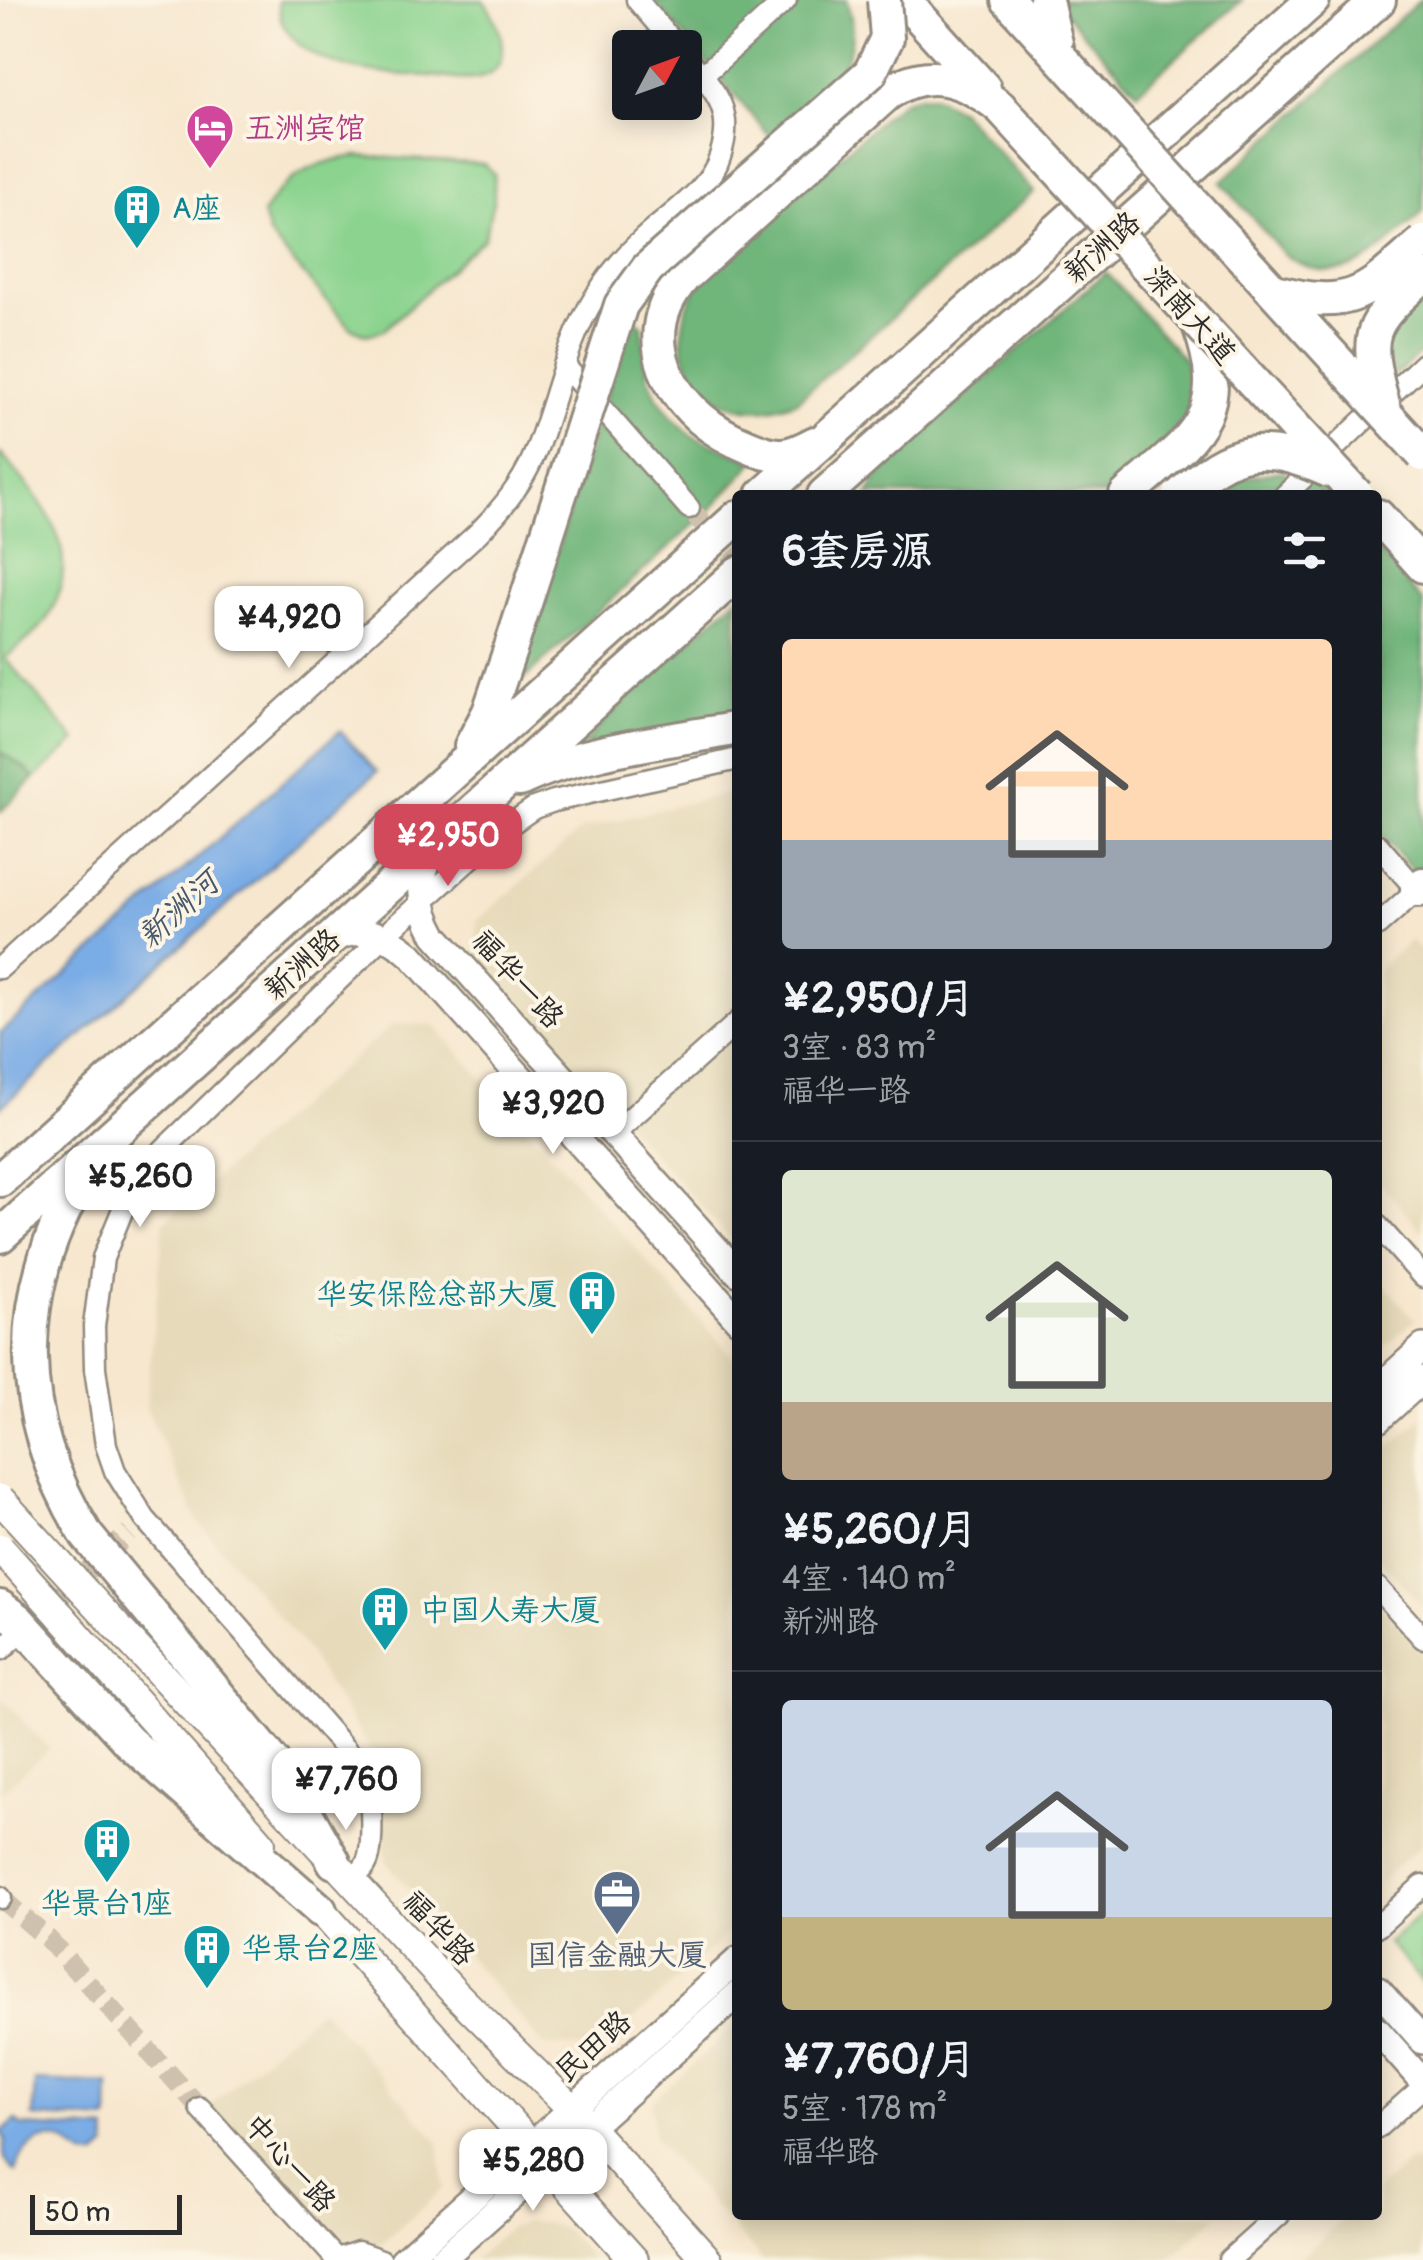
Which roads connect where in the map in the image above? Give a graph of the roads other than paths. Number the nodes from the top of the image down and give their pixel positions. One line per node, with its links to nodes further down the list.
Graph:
1 (637, 0): 9 (street)
2 (786, 0): 11 (street)
3 (884, 0): 35 (main road, bridge)
4 (904, 0): 12 (main road, 深南大道)
5 (1008, 0): 10 (main road)
6 (1046, 0): 10 (main road)
7 (1313, 0): 20 (main road, 新洲路)
8 (1380, 0): 22 (main road, 新洲路)
9 (663, 30)
10 (1059, 56): 15 (main road, bridge)
11 (702, 76): 18 (street)
12 (1000, 106): 16 (main road, 深南大道, bridge); 20 (main road)
13 (1423, 242): 15 (main road, bridge)
14 (1423, 276): 19 (main road, bridge)
15 (1275, 291): 19 (main road, bridge)
16 (1199, 325): 23 (main road, 深南大道, bridge); 25 (main road)
17 (1423, 364): 27 (street)
18 (564, 365): 28 (street); 44 (street)
19 (1386, 414): 21 (main road, bridge)
20 (828, 437): 24 (main road, 新洲路)
21 (1423, 455)
22 (850, 481)
23 (1347, 485): 26 (main road, bridge)
24 (768, 490)
25 (1132, 490)
26 (1186, 490)
27 (1290, 490)
28 (690, 508)
29 (1382, 521): 31 (main road)
30 (732, 523): 35 (main road, 新洲路)
31 (1423, 566)
32 (732, 577): 36 (main road, 新洲路)
33 (732, 729): 36 (main road)
34 (732, 760): 40 (street)
35 (454, 772): 46 (main road, 新洲路)
36 (482, 802): 37 (main road, 新洲路)
37 (436, 844): 40 (street); 43 (main road, 新洲路)
38 (1382, 849): 39 (street)
39 (1421, 890): 41 (street)
40 (422, 902): 42 (street); 48 (street, 福华一路)
41 (1382, 922)
42 (385, 935): 43 (street); 55 (street); 61 (street)
43 (329, 940): 47 (main road, 新洲路)
44 (0, 968)
45 (732, 1027): 48 (street)
46 (61, 1125): 49 (main road); 50 (main road, 新洲路)
47 (116, 1131): 52 (main road, 新洲路); 67 (main road)
48 (613, 1134): 53 (street, 福华一路)
49 (0, 1162)
50 (0, 1180)
51 (1382, 1231): 54 (street)
52 (0, 1236)
53 (732, 1267)
54 (1423, 1278)
55 (732, 1313)
56 (1423, 1347): 58 (street)
57 (1423, 1379): 59 (street)
58 (1382, 1384)
59 (1382, 1416)
60 (0, 1499): 67 (main road, 福华路, bridge)
61 (144, 1518): 62 (street); 67 (street)
62 (128, 1533)
63 (0, 1548): 69 (main road, bridge)
64 (1382, 1592): 66 (street)
65 (0, 1607): 69 (main road)
66 (1423, 1638)
67 (343, 1872): 78 (main road, 福华路)
68 (1423, 1885): 70 (street)
69 (320, 1910): 80 (main road)
70 (1382, 1922)
71 (732, 1966): 78 (street, 民田路)
72 (1382, 1995): 75 (street)
73 (732, 1999): 78 (street, 民田路)
74 (1382, 2036): 76 (street)
75 (1423, 2041)
76 (1423, 2084): 79 (street)
77 (200, 2108): 82 (street, 中心一路)
78 (580, 2118): 80 (street, 民田路); 87 (main road, 福华路)
79 (1382, 2123)
80 (540, 2154): 84 (street, 民田路); 85 (street, 民田路); 86 (main road)
81 (1273, 2220): 88 (street)
82 (336, 2259): 83 (street)
83 (381, 2260)
84 (402, 2260)
85 (440, 2260)
86 (634, 2260)
87 (708, 2260)
88 (1229, 2260)

